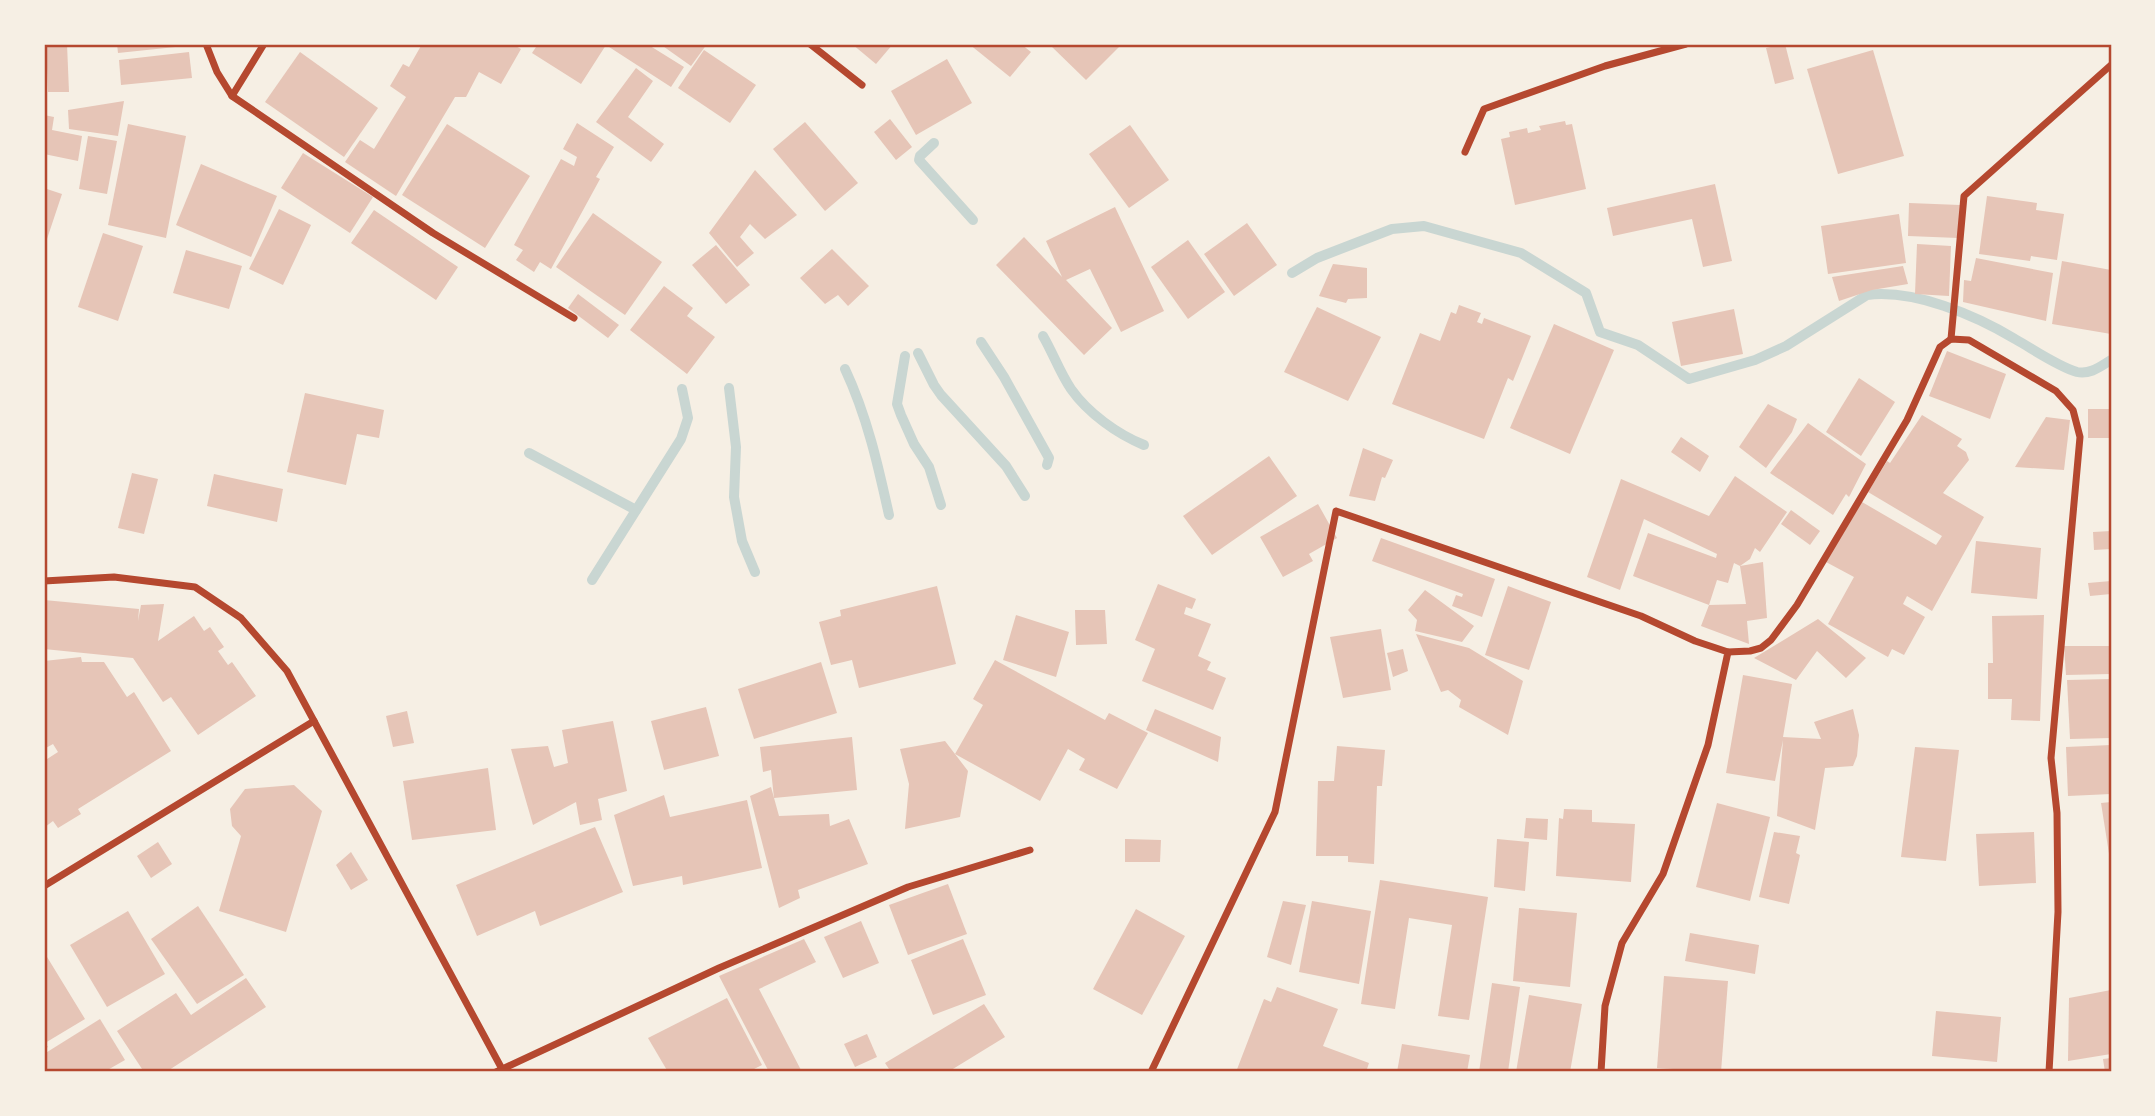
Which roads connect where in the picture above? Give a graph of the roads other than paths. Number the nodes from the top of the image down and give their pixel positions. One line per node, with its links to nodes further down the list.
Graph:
1 (206, 44): 7 (street)
2 (264, 44): 7 (street)
3 (810, 44): 6 (street)
4 (1686, 44): 8 (street)
5 (2111, 65): 10 (street)
6 (862, 85)
7 (232, 96): 9 (street)
8 (1465, 152)
9 (574, 318)
10 (1951, 338): 12 (street); 19 (street)
11 (44, 581): 13 (street)
12 (1728, 652): 17 (street); 18 (street)
13 (314, 721): 15 (street); 16 (street)
14 (1030, 850): 16 (street)
15 (44, 886)
16 (499, 1070)
17 (1151, 1072)
18 (1601, 1072)
19 (2049, 1072)

